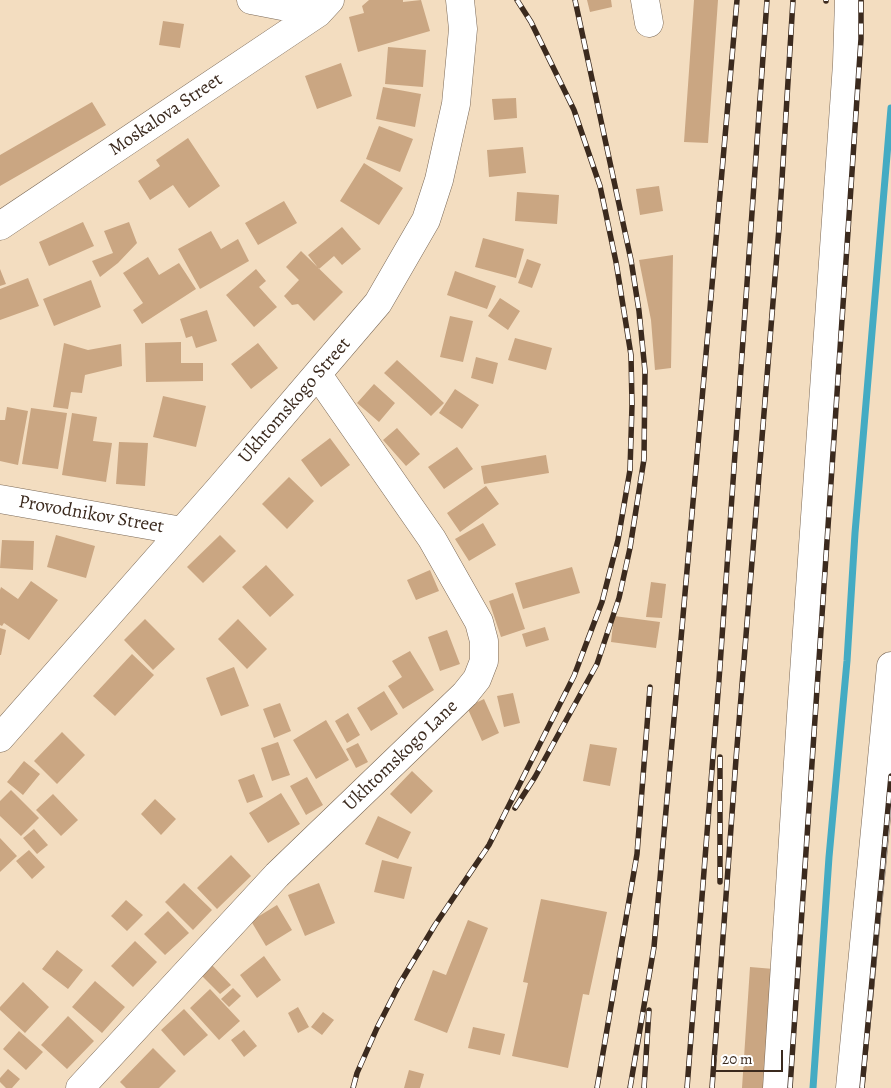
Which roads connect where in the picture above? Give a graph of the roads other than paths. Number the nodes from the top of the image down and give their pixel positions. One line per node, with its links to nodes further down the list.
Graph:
1 (251, 0): 4 (street)
2 (460, 0): 6 (street, Ukhtomskogo Street)
3 (849, 0): 12 (street)
4 (324, 6): 5 (street, Moskalova Street)
5 (0, 226)
6 (318, 375): 8 (street, Ukhtomskogo Street); 11 (street, Ukhtomskogo Lane)
7 (0, 499): 8 (street, Provodnikov Street)
8 (182, 530): 10 (street, Ukhtomskogo Street)
9 (891, 666): 13 (street)
10 (0, 738)
11 (80, 1088)
12 (777, 1088)
13 (850, 1088)

